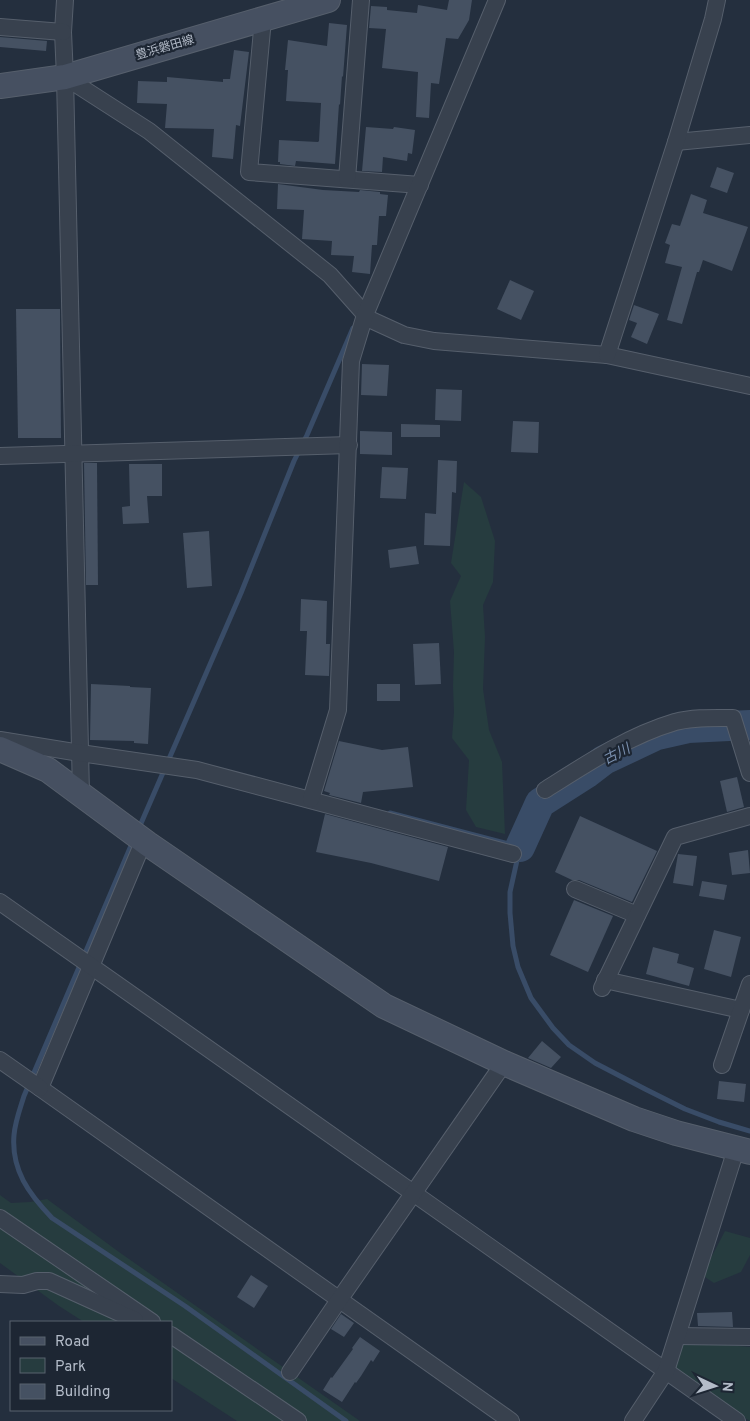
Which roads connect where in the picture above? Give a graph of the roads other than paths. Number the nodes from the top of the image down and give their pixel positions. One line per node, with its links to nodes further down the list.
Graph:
1 (65, 0): 8 (street)
2 (328, 0): 6 (street, 豊浜磐田線)
3 (361, 0): 13 (street)
4 (497, 0): 14 (street)
5 (717, 0): 12 (street)
6 (264, 19): 9 (street, 豊浜磐田線); 13 (street)
7 (0, 27): 8 (street)
8 (63, 32): 9 (street)
9 (65, 77): 10 (street, 豊浜磐田線); 15 (street); 19 (street)
10 (0, 86)
11 (750, 135): 12 (street)
12 (676, 142): 16 (street)
13 (347, 179): 14 (street)
14 (420, 185): 15 (street)
15 (365, 315): 16 (street); 18 (street)
16 (607, 355): 17 (street)
17 (750, 386)
18 (349, 445): 19 (street); 28 (street)
19 (74, 454): 20 (street); 24 (street)
20 (0, 456)
21 (0, 740): 24 (street)
22 (745, 740): 25 (street); 26 (street)
23 (0, 749): 27 (street)
24 (80, 753): 27 (street); 28 (street)
25 (750, 773)
26 (545, 790)
27 (81, 794): 30 (street)
28 (311, 799): 31 (street)
29 (750, 816): 34 (street)
30 (138, 836): 35 (street); 39 (street)
31 (513, 854)
32 (576, 889): 34 (street)
33 (0, 902): 35 (street)
34 (637, 915): 37 (street)
35 (91, 967): 41 (street); 43 (street)
36 (750, 984): 37 (street)
37 (741, 1010): 40 (street)
38 (0, 1060): 41 (street)
39 (504, 1063): 42 (street); 43 (street)
40 (722, 1065)
41 (40, 1088): 46 (street)
42 (743, 1151): 50 (street)
43 (413, 1194): 46 (street); 52 (street)
44 (0, 1218): 47 (street)
45 (0, 1284): 48 (street)
46 (339, 1300): 53 (street); 55 (street)
47 (149, 1320)
48 (137, 1321)
49 (172, 1336): 54 (street)
50 (678, 1336): 51 (street); 52 (street)
51 (750, 1337)
52 (666, 1371): 56 (street); 57 (street)
53 (290, 1372)
54 (298, 1421)
55 (511, 1421)
56 (633, 1421)
57 (737, 1421)

